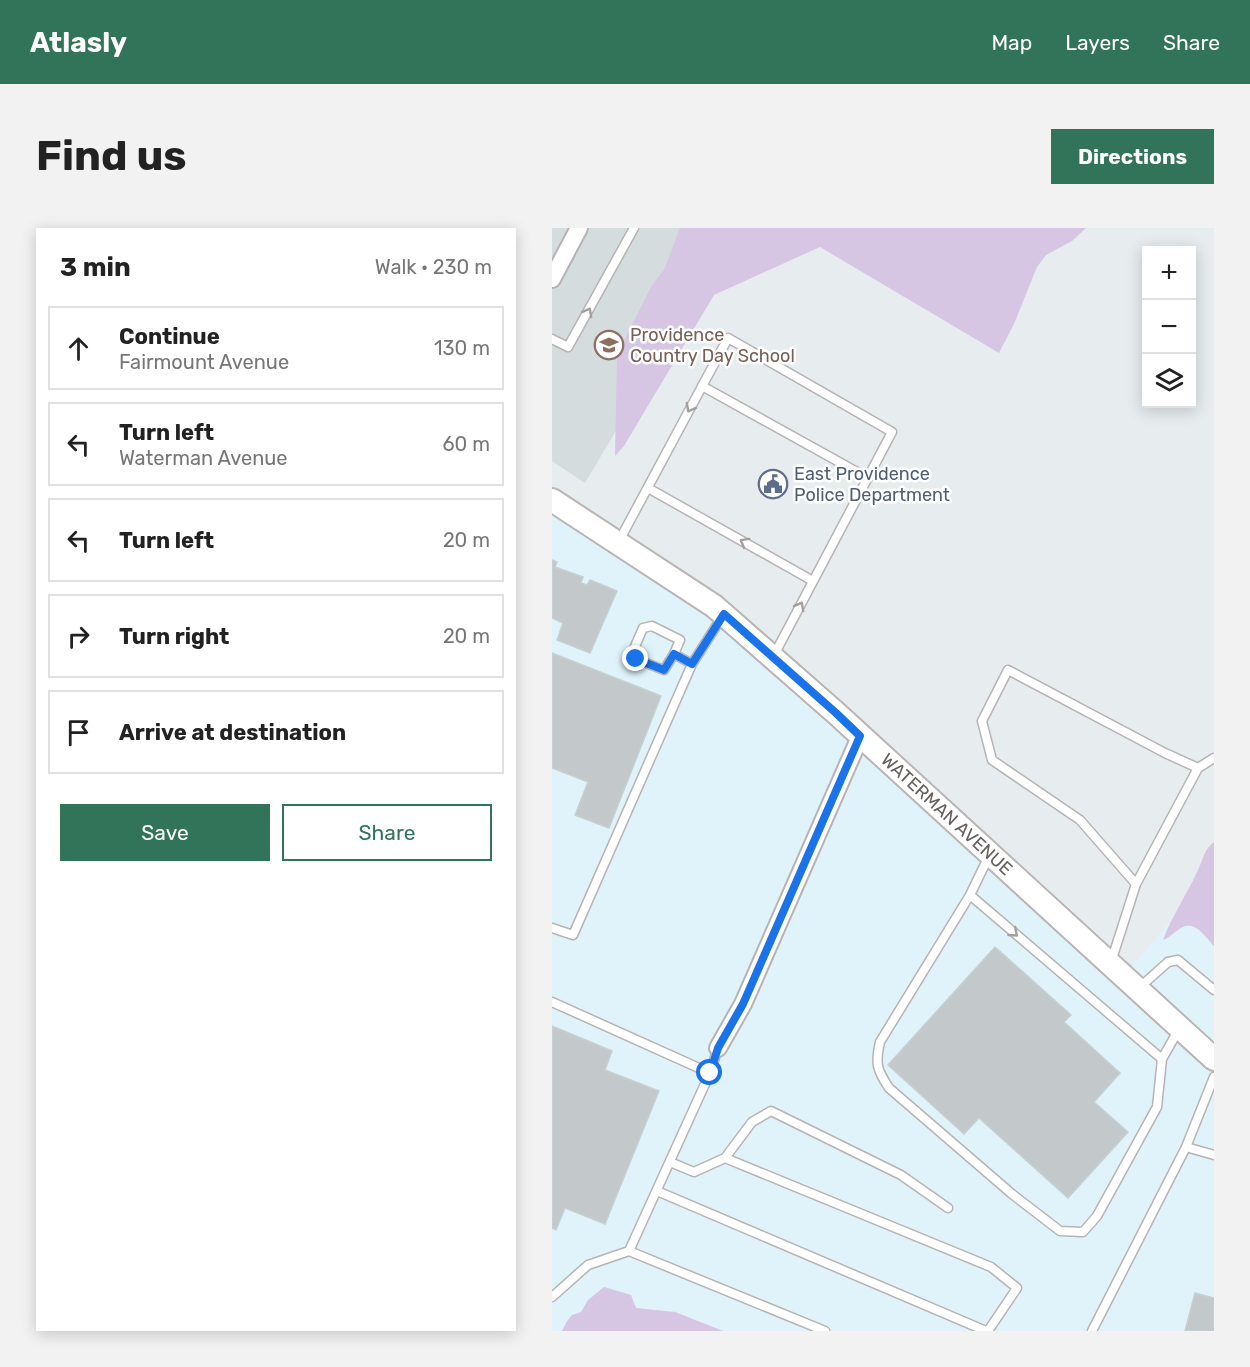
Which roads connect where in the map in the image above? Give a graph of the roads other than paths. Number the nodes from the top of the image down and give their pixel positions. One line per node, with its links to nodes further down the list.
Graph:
1 (579, 228): 3 (street)
2 (634, 228): 4 (lane, one-way to 2)
3 (552, 279)
4 (552, 339)
5 (702, 386): 6 (lane); 6 (lane); 7 (lane, one-way to 7)
6 (868, 478): 10 (lane)
7 (648, 488): 9 (lane); 10 (lane, one-way to 7)
8 (552, 500): 9 (main road, WATERMAN AVENUE)
9 (619, 543): 11 (main road, WATERMAN AVENUE)
10 (813, 581): 13 (lane, one-way to 10)
11 (724, 614): 13 (main road, WATERMAN AVENUE); 14 (lane)
12 (674, 654): 12 (lane); 14 (lane)
13 (773, 657): 15 (main road, WATERMAN AVENUE)
14 (692, 664): 21 (lane)
15 (860, 736): 18 (main road, WATERMAN AVENUE); 27 (street)
16 (1214, 758): 17 (lane)
17 (1198, 768): 19 (lane); 19 (lane)
18 (990, 853): 20 (lane); 22 (main road, WATERMAN AVENUE)
19 (1136, 884): 22 (lane)
20 (970, 895): 28 (lane, one-way to 28); 28 (lane)
21 (552, 928)
22 (1110, 965): 23 (main road, WATERMAN AVENUE)
23 (1137, 990): 24 (lane); 26 (main road, WATERMAN AVENUE)
24 (1214, 990)
25 (552, 1002): 30 (lane)
26 (1179, 1028): 28 (lane); 29 (main road, WATERMAN AVENUE)
27 (718, 1048): 30 (lane)
28 (1162, 1059)
29 (1214, 1059)
30 (710, 1073): 35 (lane)
31 (1214, 1077): 32 (lane)
32 (1186, 1147): 33 (lane); 42 (lane)
33 (1214, 1155)
34 (725, 1158): 35 (lane); 37 (lane); 41 (lane)
35 (670, 1162): 36 (lane)
36 (657, 1191): 38 (lane); 41 (lane)
37 (948, 1208)
38 (629, 1251): 39 (lane); 40 (lane)
39 (552, 1297)
40 (825, 1331)
41 (987, 1331)
42 (1092, 1331)

